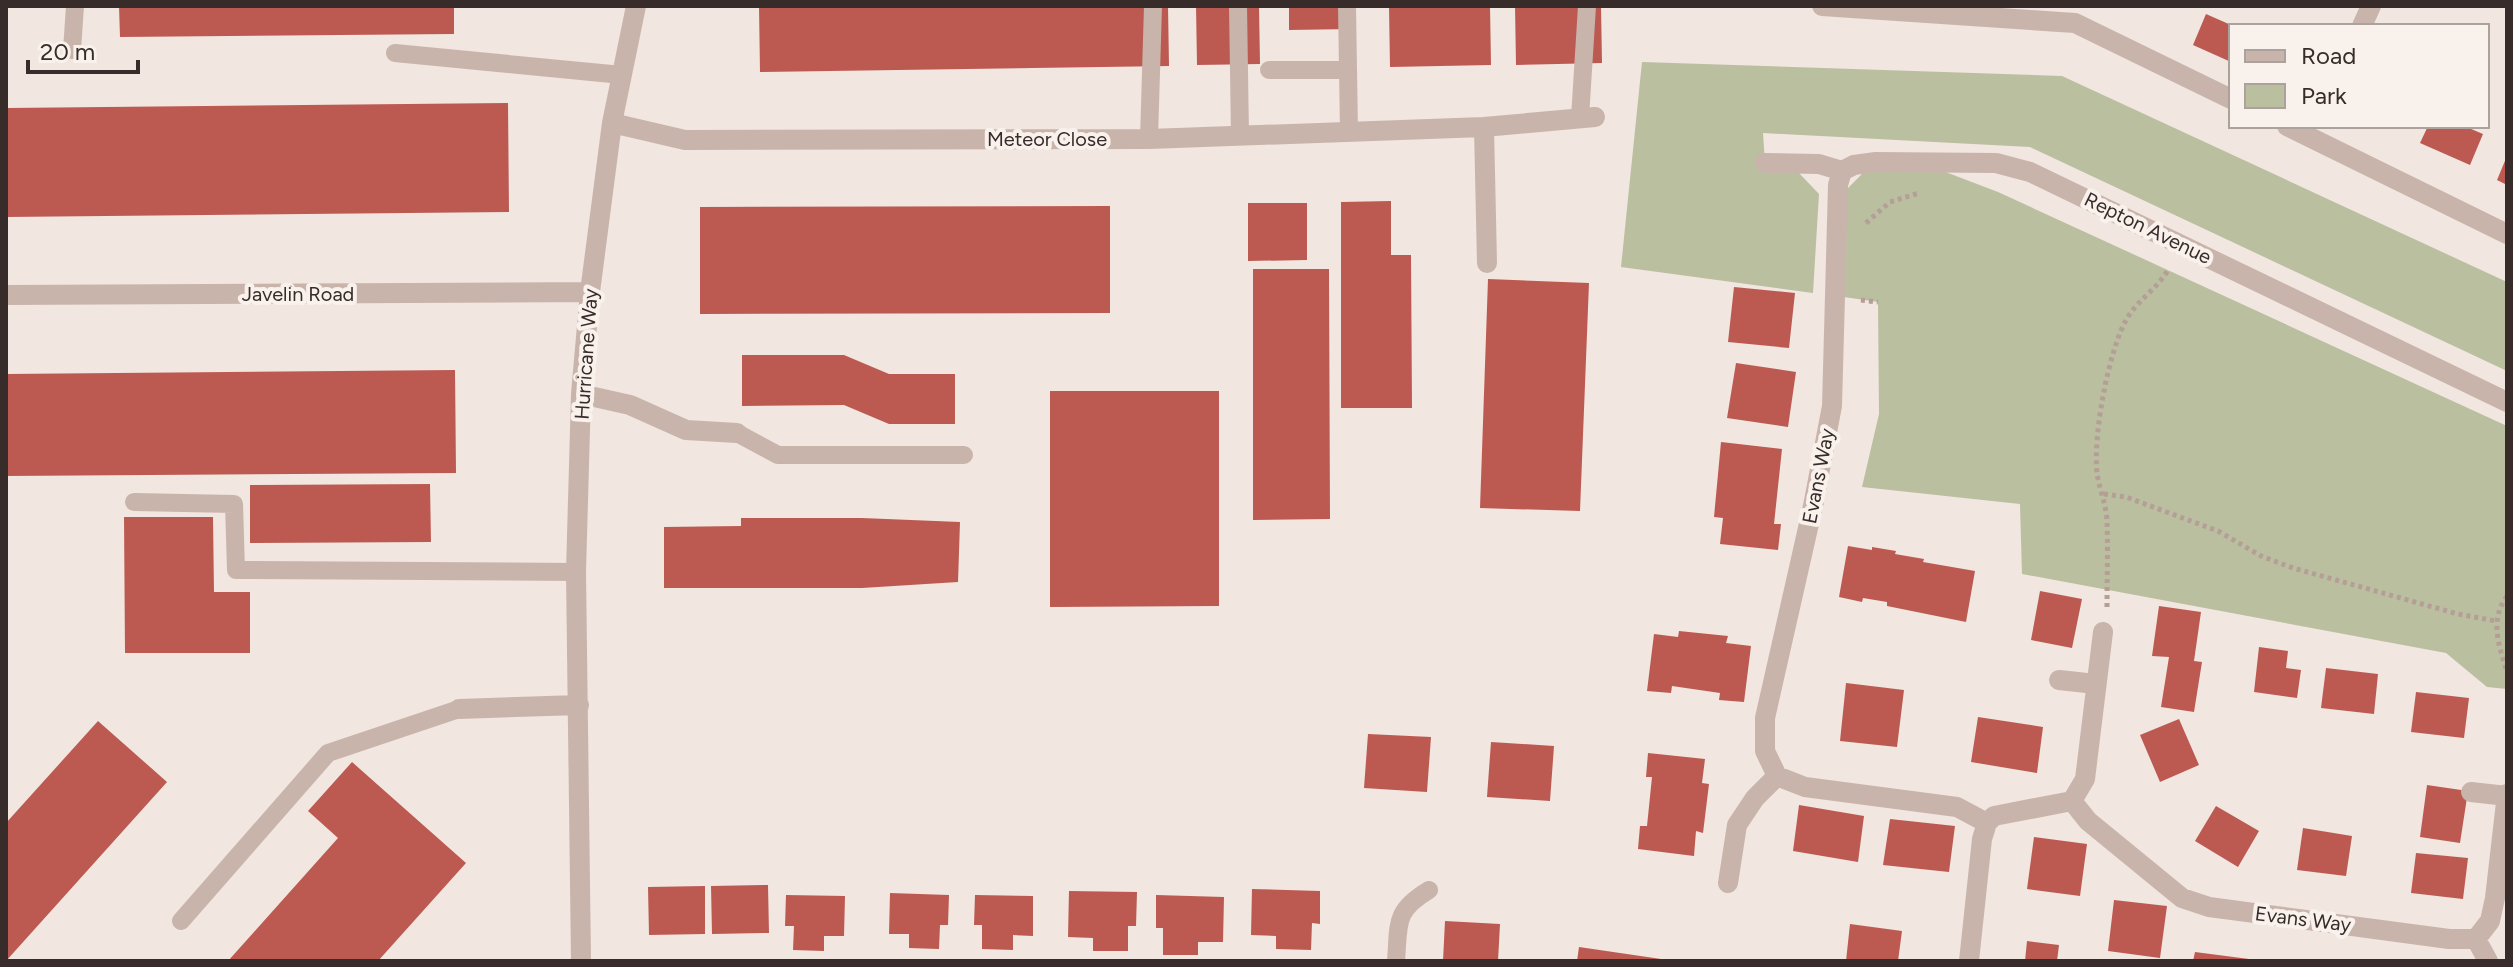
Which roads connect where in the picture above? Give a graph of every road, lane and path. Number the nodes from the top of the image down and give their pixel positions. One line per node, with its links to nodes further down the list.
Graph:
1 (75, 6): 8 (lane)
2 (636, 6): 12 (street, Hurricane Way)
3 (1153, 6): 20 (lane)
4 (1238, 6): 19 (lane)
5 (1347, 6): 11 (lane)
6 (1587, 6): 14 (lane)
7 (1822, 6): 13 (street)
8 (72, 50)
9 (395, 53): 12 (lane)
10 (1269, 70): 11 (lane)
11 (1348, 70): 17 (lane)
12 (622, 75): 15 (street, Hurricane Way)
13 (2229, 98)
14 (1587, 118): 16 (street, Meteor Close)
15 (612, 123): 20 (street, Meteor Close); 28 (street, Hurricane Way)
16 (1484, 127): 17 (street, Meteor Close); 27 (street)
17 (1349, 132): 19 (street, Meteor Close)
18 (2315, 132): 25 (street)
19 (1240, 136): 20 (street, Meteor Close)
20 (1149, 139)
21 (1765, 163): 23 (street, Repton Avenue)
22 (1940, 163): 23 (street, Repton Avenue); 24 (path); 26 (street, Repton Avenue)
23 (1842, 171): 24 (street, Evans Way)
24 (1837, 233): 45 (street, Evans Way)
25 (2507, 234)
26 (2180, 244): 31 (street, Repton Avenue); 34 (path)
27 (1487, 263)
28 (590, 292): 29 (street, Javelin Road); 30 (street, Hurricane Way)
29 (6, 295)
30 (581, 394): 32 (street); 36 (street, Hurricane Way)
31 (2507, 402)
32 (737, 433): 33 (lane)
33 (964, 455)
34 (2104, 494): 38 (path); 39 (path)
35 (134, 502): 36 (lane)
36 (576, 572): 43 (street, Hurricane Way)
37 (2507, 596): 38 (path)
38 (2496, 621): 40 (path)
39 (2103, 632): 42 (street)
40 (2507, 672)
41 (2059, 680): 42 (street)
42 (2096, 684): 48 (street)
43 (579, 705): 44 (street); 54 (street, Hurricane Way)
44 (459, 709): 52 (lane)
45 (1777, 776): 49 (street); 50 (street)
46 (2471, 792): 47 (street)
47 (2507, 795): 53 (street)
48 (2072, 801): 49 (street); 53 (street, Evans Way)
49 (1987, 823): 56 (street)
50 (1728, 883)
51 (1429, 890): 55 (lane)
52 (181, 921)
53 (2476, 939): 57 (street)
54 (581, 961)
55 (1396, 961)
56 (1969, 961)
57 (2488, 961)

